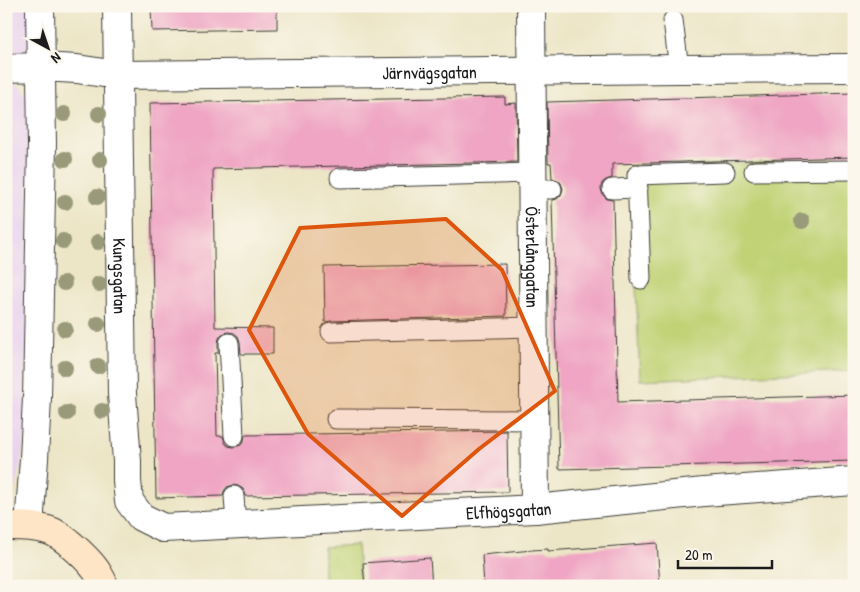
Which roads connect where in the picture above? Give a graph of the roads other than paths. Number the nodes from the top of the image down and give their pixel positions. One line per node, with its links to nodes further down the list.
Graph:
1 (40, 6): 5 (street)
2 (117, 6): 10 (street, Kungsgatan)
3 (531, 6): 9 (street, Österlånggatan)
4 (674, 20): 8 (lane)
5 (41, 67): 6 (street, Järnvägsgatan); 10 (street, Järnvägsgatan); 29 (street)
6 (6, 68)
7 (854, 68): 8 (street, Järnvägsgatan)
8 (679, 69): 9 (street, Järnvägsgatan)
9 (531, 71): 10 (street, Järnvägsgatan); 15 (street, Österlånggatan)
10 (117, 75): 30 (street, Kungsgatan)
11 (854, 170): 12 (lane)
12 (754, 171)
13 (725, 172): 16 (lane)
14 (340, 178): 15 (lane)
15 (539, 183): 19 (street, Österlånggatan)
16 (638, 188): 17 (lane); 18 (lane)
17 (612, 189)
18 (641, 279)
19 (534, 326): 20 (lane); 23 (street, Österlånggatan)
20 (331, 332)
21 (229, 343): 24 (lane)
22 (336, 419): 23 (lane)
23 (534, 420): 27 (street, Österlånggatan)
24 (234, 436)
25 (854, 481): 27 (street, Elfhögsgatan)
26 (234, 496): 28 (lane)
27 (535, 509): 28 (street, Elfhögsgatan)
28 (236, 524): 30 (street, Elfhögsgatan)
29 (18, 526): 31 (street)
30 (162, 528)
31 (104, 586)

